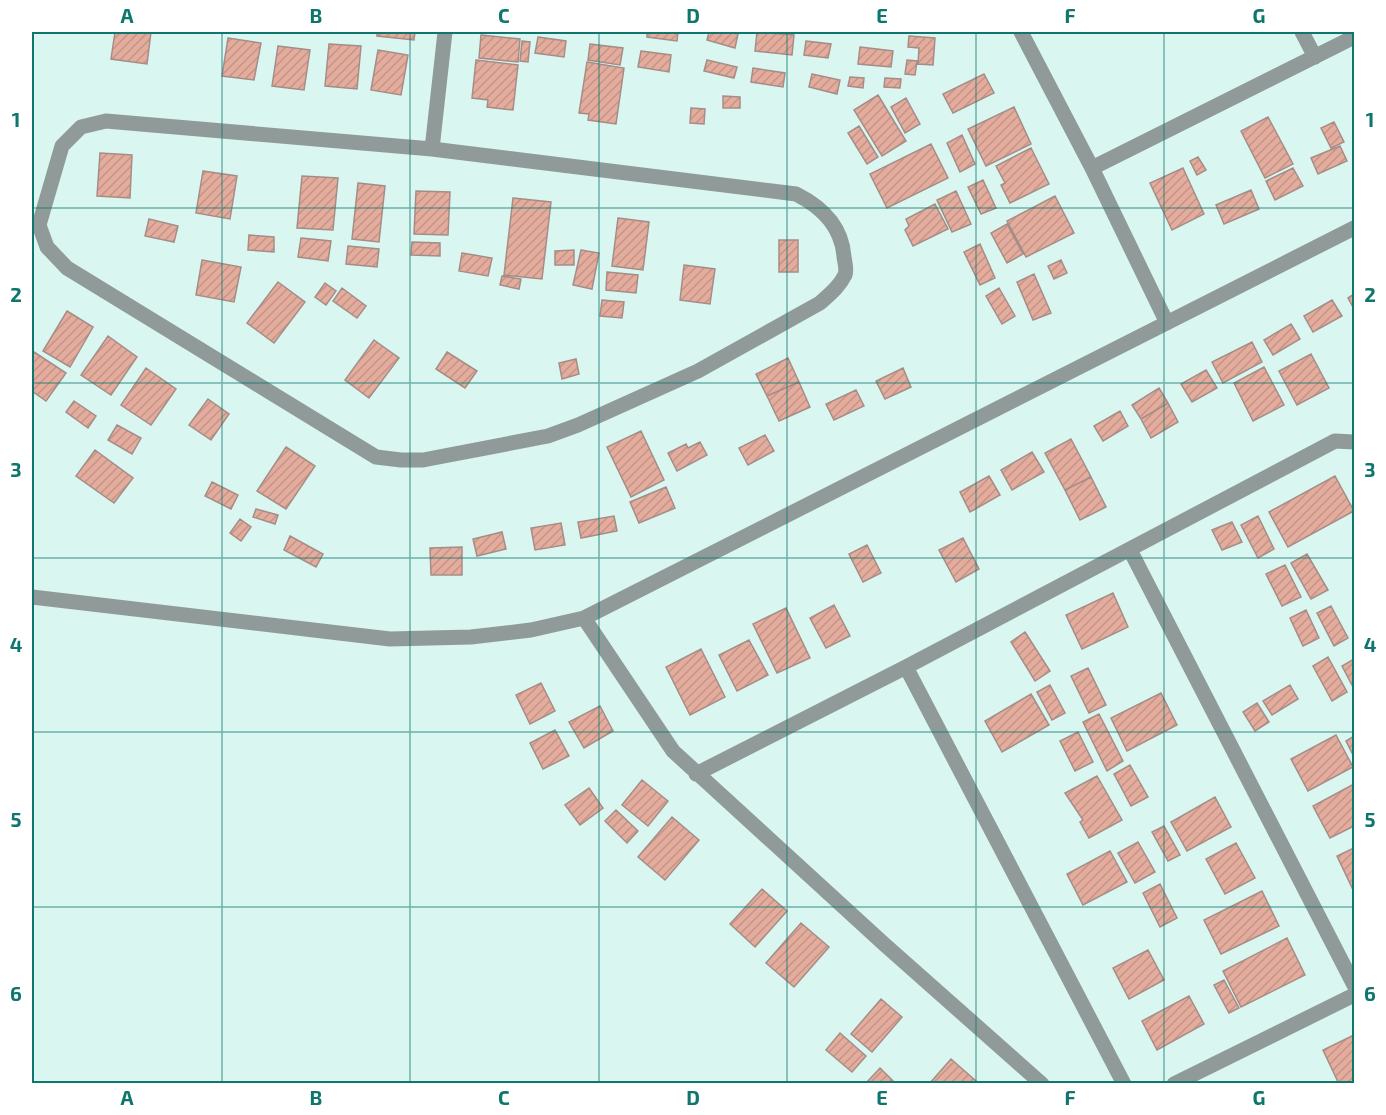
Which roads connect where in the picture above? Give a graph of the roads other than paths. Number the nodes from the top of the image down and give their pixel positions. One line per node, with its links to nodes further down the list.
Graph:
1 (445, 32): 6 (street)
2 (1020, 32): 7 (street)
3 (1302, 32): 5 (street)
4 (1354, 37): 5 (street)
5 (1315, 57): 7 (street)
6 (432, 149): 6 (street)
7 (1092, 168): 9 (street)
8 (1354, 228): 9 (street)
9 (1167, 323): 13 (street)
10 (1354, 442): 11 (street)
11 (1130, 550): 14 (street); 16 (street)
12 (32, 597): 13 (street)
13 (584, 618): 15 (street)
14 (906, 668): 15 (street); 19 (street)
15 (696, 774): 18 (street)
16 (1354, 985)
17 (1354, 995): 20 (street)
18 (1042, 1083)
19 (1124, 1083)
20 (1174, 1083)

